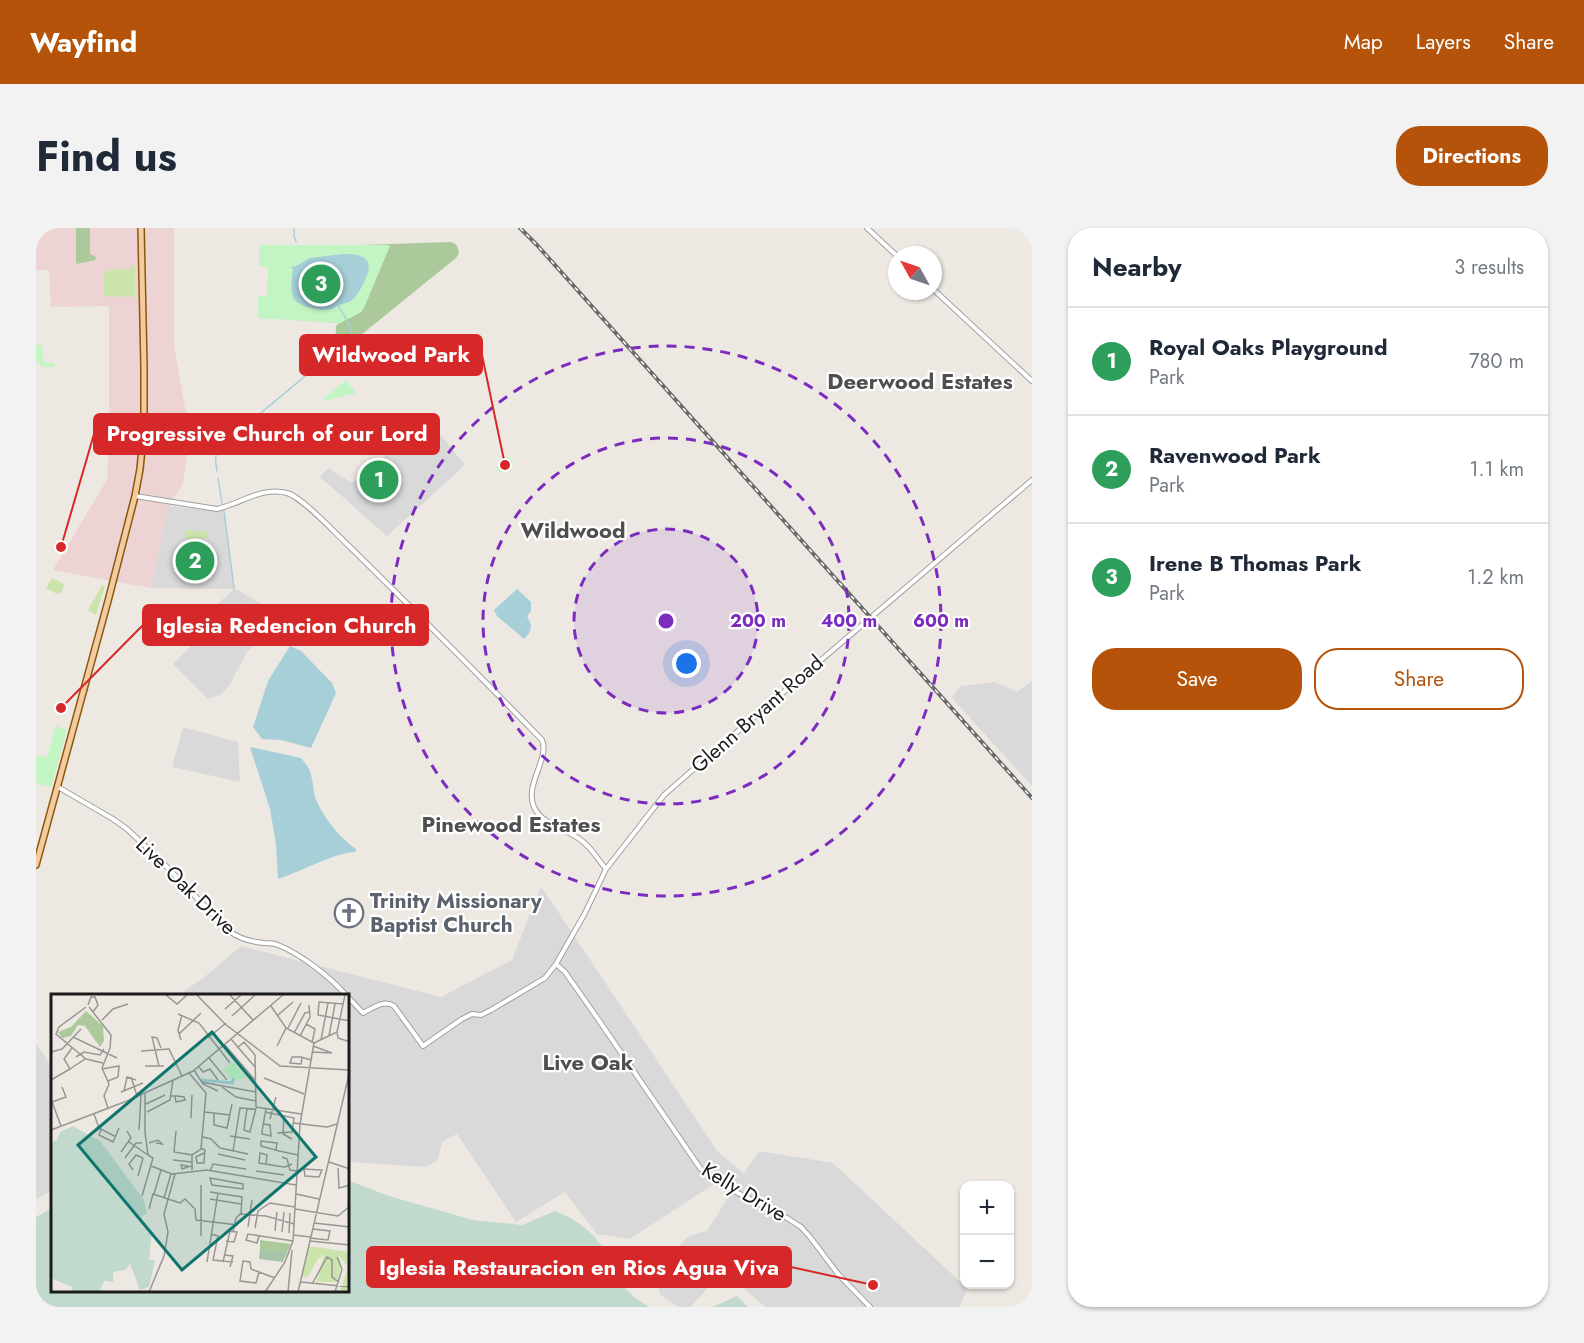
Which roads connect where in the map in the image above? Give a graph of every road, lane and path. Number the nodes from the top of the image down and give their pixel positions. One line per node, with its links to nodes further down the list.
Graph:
1 (141, 228): 7 (main road)
2 (867, 228): 3 (street)
3 (888, 248)
4 (942, 297): 5 (street)
5 (1032, 381)
6 (1032, 480): 10 (street, Glenn Bryant Road)
7 (135, 496): 8 (main road); 10 (street)
8 (58, 787): 9 (main road); 12 (street, Live Oak Drive)
9 (36, 866)
10 (606, 869): 11 (street, Glenn Bryant Road)
11 (556, 964): 13 (street, Live Oak Drive); 14 (street, Kelly Drive)
12 (345, 994)
13 (350, 999)
14 (870, 1307)

